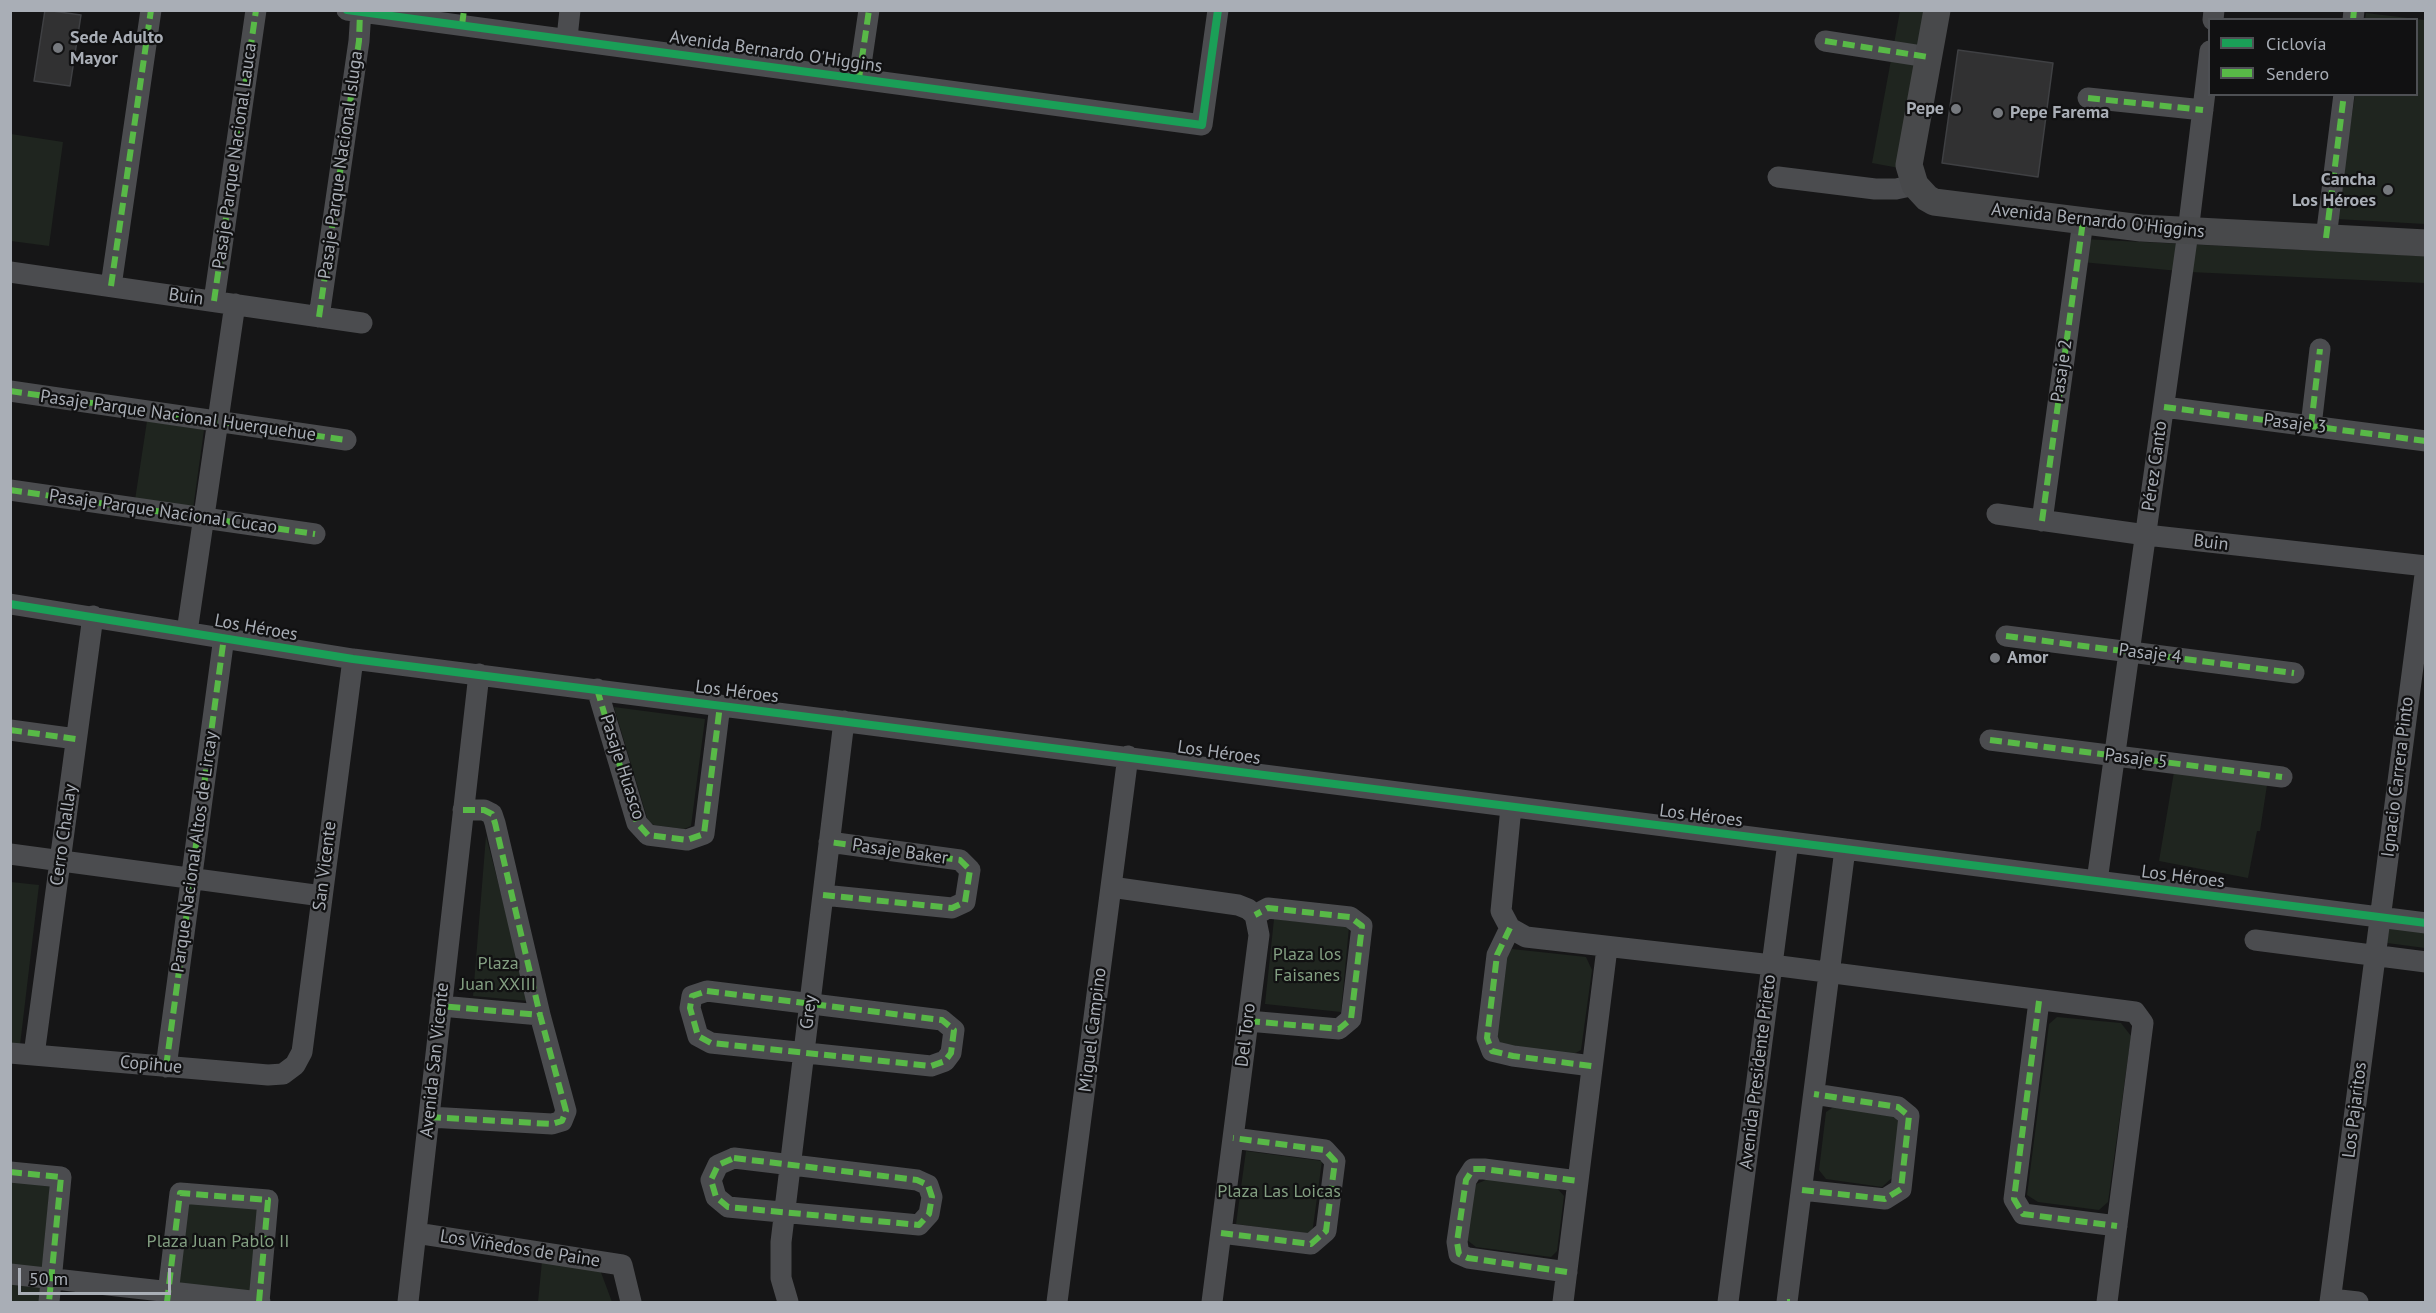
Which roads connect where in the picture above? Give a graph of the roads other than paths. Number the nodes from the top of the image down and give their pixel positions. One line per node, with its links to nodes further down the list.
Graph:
1 (151, 10): 24 (street)
2 (256, 10): 25 (street, Pasaje Parque Nacional Lauca)
3 (570, 10): 9 (street)
4 (869, 10): 13 (street)
5 (1937, 10): 11 (main road)
6 (356, 11): 8 (street, Avenida Bernardo O'Higgins); 27 (street, Pasaje Parque Nacional Isluga)
7 (1214, 11): 13 (street, Avenida Bernardo O'Higgins)
8 (463, 18): 9 (street, Avenida Bernardo O'Higgins)
9 (567, 38): 13 (street, Avenida Bernardo O'Higgins)
10 (1825, 41): 11 (street)
11 (1928, 57): 18 (main road)
12 (2208, 68): 16 (street, Pérez Canto)
13 (859, 78)
14 (2344, 96): 21 (street)
15 (2088, 98): 16 (street)
16 (2203, 110): 20 (street, Pérez Canto)
17 (1778, 177): 18 (street)
18 (1914, 185): 19 (main road, Avenida Bernardo O'Higgins)
19 (2083, 221): 20 (main road, Avenida Bernardo O'Higgins); 39 (street, Pasaje 2)
20 (2188, 232): 21 (main road, Avenida Bernardo O'Higgins); 31 (street, Pérez Canto)
21 (2326, 238): 22 (main road, Avenida Bernardo O'Higgins)
22 (2426, 243)
23 (10, 272): 24 (street, Buin)
24 (111, 286): 25 (street, Buin)
25 (214, 301): 26 (street, Buin)
26 (235, 304): 27 (street, Buin); 32 (street)
27 (319, 316): 28 (street, Buin)
28 (362, 323)
29 (2320, 349): 33 (street)
30 (10, 392): 32 (street, Pasaje Parque Nacional Huerquehue)
31 (2164, 407): 33 (street, Pasaje 3); 41 (street, Pérez Canto)
32 (218, 421): 34 (street, Pasaje Parque Nacional Huerquehue); 38 (street)
33 (2311, 426): 35 (street, Pasaje 3)
34 (346, 440)
35 (2426, 441)
36 (10, 490): 38 (street, Pasaje Parque Nacional Cucao)
37 (1997, 514): 39 (street, Buin)
38 (204, 518): 40 (street, Pasaje Parque Nacional Cucao); 45 (street)
39 (2042, 521): 41 (street, Buin)
40 (315, 534)
41 (2146, 535): 42 (street, Buin); 48 (street, Pérez Canto)
42 (2426, 567): 74 (street, Ignacio Carrera Pinto)
43 (10, 604): 44 (street, Los Héroes)
44 (93, 616): 45 (street, Los Héroes); 56 (street, Cerro Challay)
45 (187, 632): 47 (street, Los Héroes)
46 (2006, 636): 48 (street, Pasaje 4)
47 (224, 637): 49 (street, Los Héroes); 68 (street, Parque Nacional Altos de Lircay)
48 (2129, 652): 50 (street, Pasaje 4); 59 (street, Pérez Canto)
49 (353, 659): 51 (street, Los Héroes); 72 (street, San Vicente)
50 (2294, 673)
51 (479, 674): 52 (street, Los Héroes); 62 (street, Avenida San Vicente)
52 (597, 689): 53 (street, Los Héroes); 53 (street, Pasaje Huasco)
53 (720, 705): 54 (street, Los Héroes)
54 (844, 721): 58 (street, Los Héroes); 63 (street, Grey)
55 (10, 730): 56 (street)
56 (76, 740): 67 (street, Cerro Challay)
57 (1990, 740): 59 (street, Pasaje 5)
58 (1128, 756): 61 (street, Los Héroes); 70 (street, Miguel Campino)
59 (2115, 756): 60 (street, Pasaje 5); 69 (street, Pérez Canto)
60 (2282, 777)
61 (1511, 807): 64 (street, Los Héroes); 76 (street)
62 (464, 810): 85 (street, Avenida San Vicente); 86 (street)
63 (829, 842): 71 (street, Grey); 71 (street, Pasaje Baker)
64 (1788, 842): 65 (street, Los Héroes); 81 (street, Avenida Presidente Prieto)
65 (1845, 849): 69 (street, Los Héroes); 82 (street)
66 (10, 854): 67 (street)
67 (60, 861): 68 (street); 90 (street, Cerro Challay)
68 (191, 879): 72 (street); 92 (street, Parque Nacional Altos de Lircay)
69 (2097, 881): 74 (street, Los Héroes)
70 (1111, 887): 73 (street); 115 (street, Miguel Campino)
71 (823, 895): 84 (street, Grey)
72 (322, 896): 93 (street, San Vicente)
73 (1255, 915): 87 (street, Del Toro); 87 (street)
74 (2380, 916): 75 (street, Los Héroes); 79 (street, Los Pajaritos)
75 (2426, 923)
76 (1510, 928): 78 (street); 91 (street)
77 (2255, 940): 79 (street)
78 (1607, 948): 81 (street); 91 (street)
79 (2375, 955): 80 (street); 109 (street, Los Pajaritos)
80 (2426, 962)
81 (1772, 965): 82 (street); 118 (street, Avenida Presidente Prieto)
82 (1829, 973): 83 (street); 94 (street)
83 (2038, 1001): 102 (street); 102 (street)
84 (809, 1005): 89 (street, Grey); 89 (street); 89 (street)
85 (441, 1006): 86 (street); 95 (street, Avenida San Vicente)
86 (540, 1015): 95 (street)
87 (1248, 1021): 96 (street, Del Toro)
88 (10, 1053): 90 (street, Copihue)
89 (804, 1053): 97 (street, Grey)
90 (34, 1055): 92 (street, Copihue)
91 (1592, 1066): 99 (street)
92 (166, 1067): 93 (street, Copihue)
93 (290, 1070)
94 (1814, 1094): 100 (street); 100 (street)
95 (429, 1117): 103 (street, Avenida San Vicente)
96 (1233, 1138): 104 (street, Del Toro); 104 (street)
97 (790, 1165): 101 (street, Grey); 101 (street); 101 (street)
98 (10, 1172): 107 (street)
99 (1578, 1181): 105 (street); 105 (street)
100 (1802, 1190): 119 (street)
101 (784, 1212): 114 (street, Grey)
102 (2117, 1226): 120 (street)
103 (416, 1233): 112 (street, Avenida San Vicente); 113 (street, Los Viñedos de Paine)
104 (1221, 1233): 116 (street, Del Toro)
105 (1567, 1272): 117 (street)
106 (10, 1274): 107 (street)
107 (52, 1278): 108 (street); 110 (street)
108 (167, 1297): 111 (street); 111 (street)
109 (2330, 1301): 121 (street)
110 (49, 1302)
111 (259, 1302)
112 (408, 1302)
113 (631, 1302)
114 (788, 1302)
115 (1057, 1302)
116 (1212, 1302)
117 (1563, 1302)
118 (1728, 1302)
119 (1788, 1302)
120 (2107, 1302)
121 (2358, 1302)

